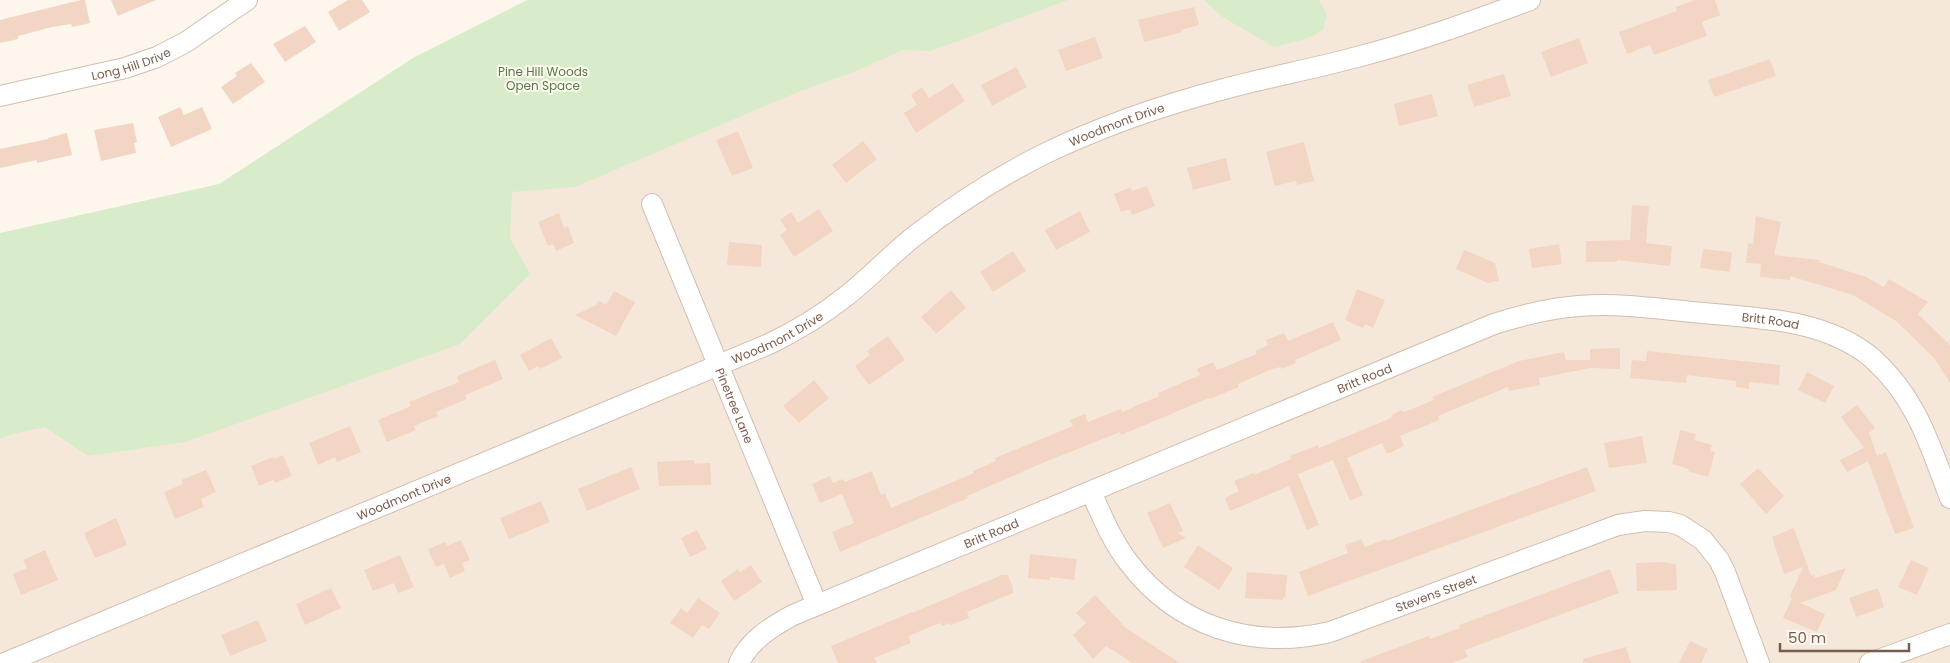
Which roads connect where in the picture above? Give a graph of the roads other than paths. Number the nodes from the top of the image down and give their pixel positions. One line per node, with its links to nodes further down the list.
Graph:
1 (247, 0): 3 (street, Long Hill Drive)
2 (1530, 0): 5 (street, Woodmont Drive)
3 (0, 96)
4 (652, 204): 5 (street, Pinetree Lane)
5 (719, 367): 8 (street, Pinetree Lane); 10 (street, Woodmont Drive)
6 (1091, 492): 7 (street, Britt Road); 8 (street, Britt Road); 12 (street, Stevens Street)
7 (1950, 498)
8 (817, 606): 11 (street, Britt Road)
9 (1950, 634): 13 (street)
10 (5, 663)
11 (739, 663)
12 (1759, 663)
13 (1870, 663)

